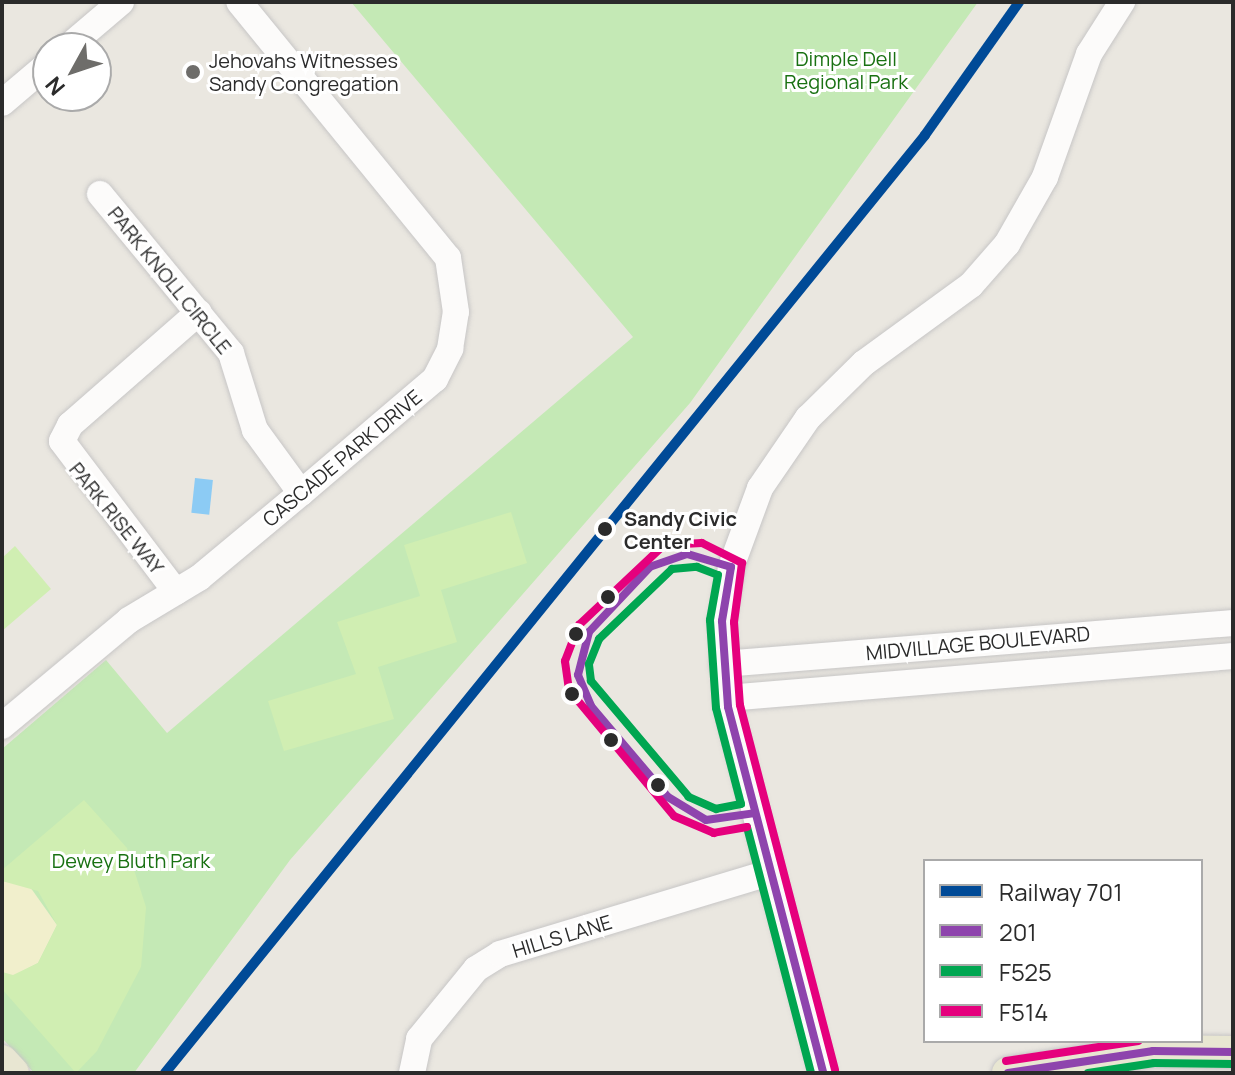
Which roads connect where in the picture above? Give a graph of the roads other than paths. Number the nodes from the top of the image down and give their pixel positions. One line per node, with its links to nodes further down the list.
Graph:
1 (239, 2): 9 (street, CASCADE PARK DRIVE)
2 (1122, 2): 13 (street)
3 (119, 3): 4 (street)
4 (85, 32)
5 (32, 78): 6 (street)
6 (2, 103)
7 (100, 194): 8 (street, PARK KNOLL CIRCLE)
8 (199, 312): 9 (street, PARK KNOLL CIRCLE); 10 (street, PARK RISE WAY)
9 (301, 493): 10 (street, CASCADE PARK DRIVE)
10 (176, 592): 15 (street, CASCADE PARK DRIVE)
11 (1233, 623): 13 (street, MIDVILLAGE BOULEVARD)
12 (1233, 656): 14 (street, MIDVILLAGE BOULEVARD)
13 (723, 664): 14 (street)
14 (727, 698): 16 (street)
15 (2, 726)
16 (771, 872): 20 (street, HILLS LANE); 21 (street)
17 (1233, 1052): 22 (main road)
18 (2, 1061): 19 (main road)
19 (13, 1073)
20 (412, 1073)
21 (823, 1073)
22 (1008, 1073)

